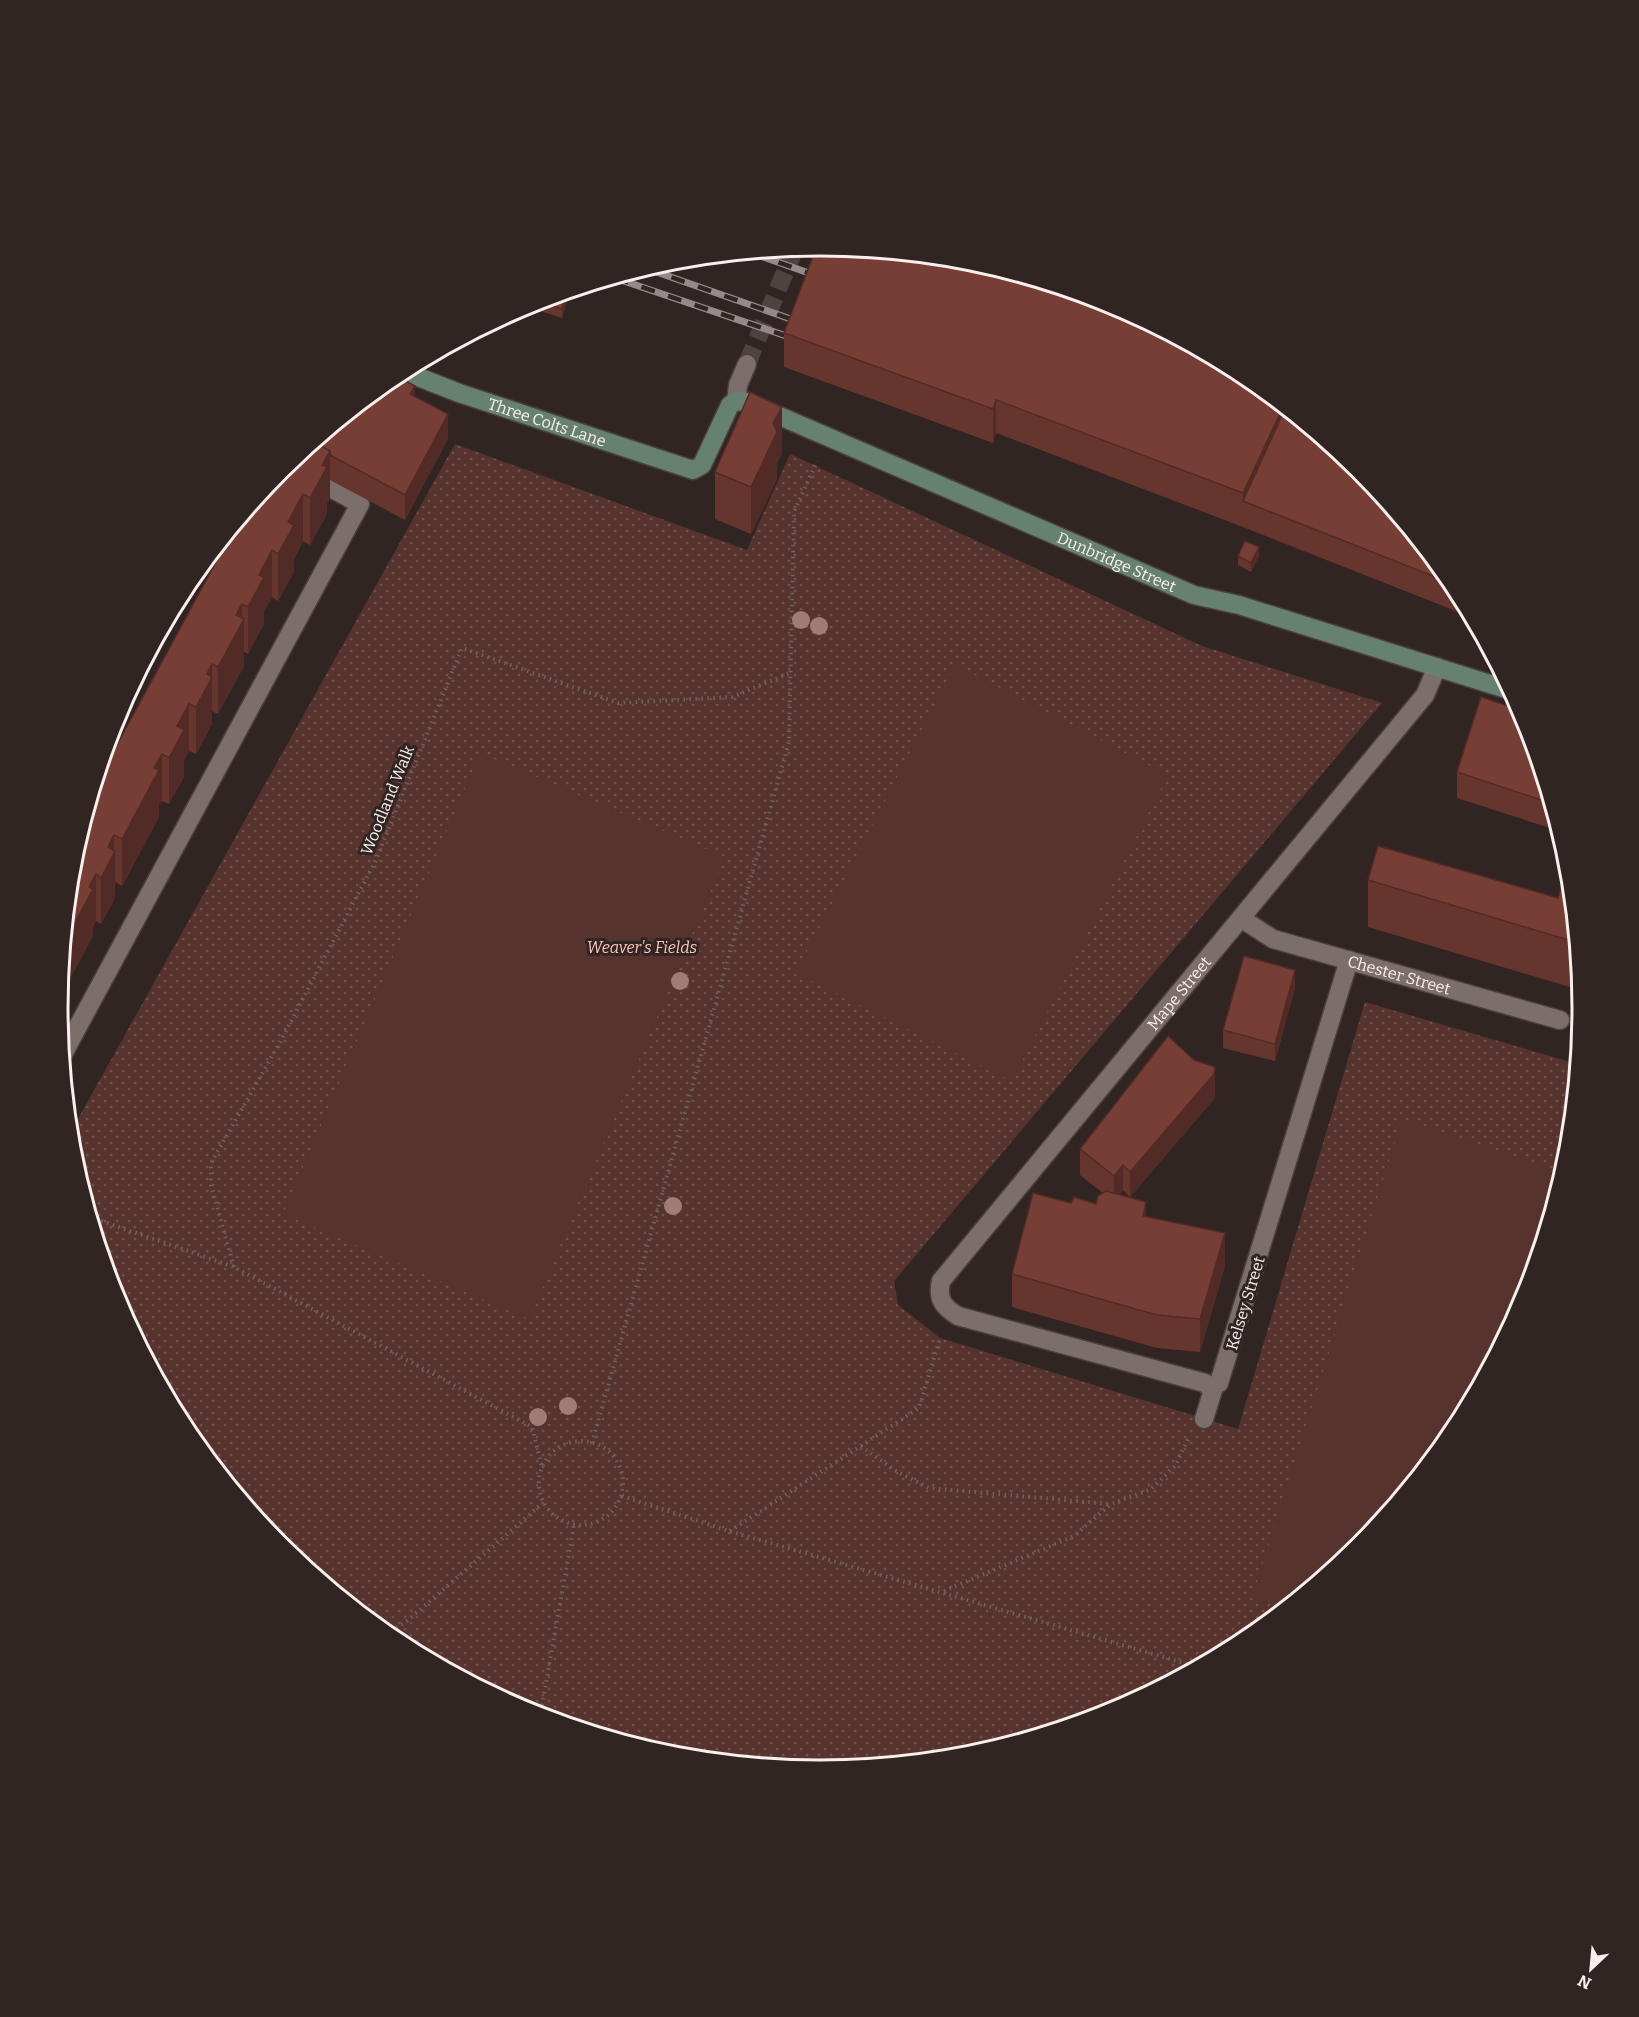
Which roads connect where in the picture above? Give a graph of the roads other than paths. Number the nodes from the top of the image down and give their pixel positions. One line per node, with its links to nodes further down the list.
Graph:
1 (747, 364): 3 (street)
2 (414, 375): 3 (main road, Three Colts Lane)
3 (736, 401): 5 (main road, Dunbridge Street)
4 (296, 469): 10 (street)
5 (1437, 667): 6 (main road, Dunbridge Street); 7 (street, Mape Street)
6 (1499, 687)
7 (1242, 919): 8 (street, Chester Street); 11 (street, Mape Street)
8 (1349, 960): 9 (street, Chester Street); 11 (street, Kelsey Street)
9 (1560, 1020)
10 (69, 1044)
11 (1214, 1387): 12 (street, Kelsey Street)
12 (1204, 1419)

